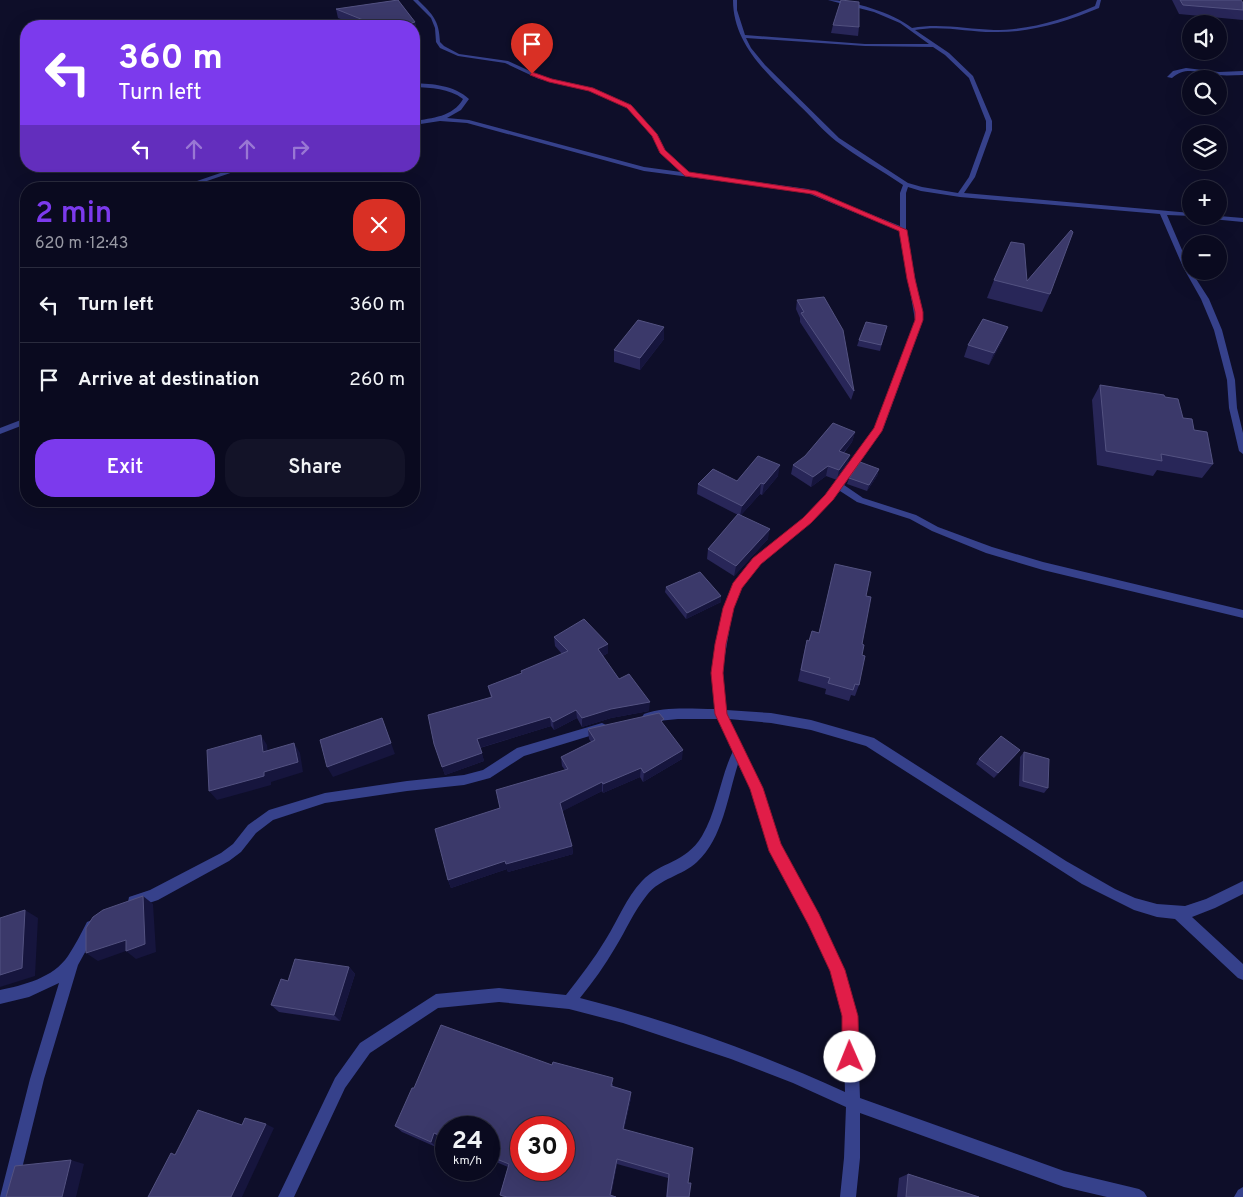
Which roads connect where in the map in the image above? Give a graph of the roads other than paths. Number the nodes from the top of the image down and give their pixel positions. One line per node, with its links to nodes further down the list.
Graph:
1 (415, 0): 14 (street)
2 (736, 0): 6 (street)
3 (830, 0): 5 (street)
4 (1099, 0): 5 (street)
5 (912, 29): 7 (street)
6 (743, 36): 7 (street); 16 (street)
7 (934, 46): 17 (street)
8 (1243, 73): 9 (street)
9 (1170, 77)
10 (420, 86): 11 (street)
11 (440, 119): 12 (street); 14 (street)
12 (420, 121)
13 (230, 172): 15 (street)
14 (687, 174): 22 (street)
15 (199, 182)
16 (906, 184): 17 (street); 22 (street)
17 (960, 195): 18 (street)
18 (1163, 213): 19 (street); 25 (street)
19 (1182, 214)
20 (1227, 218): 21 (street)
21 (1243, 220)
22 (903, 230): 26 (street)
23 (20, 423): 24 (street)
24 (0, 431)
25 (1243, 451)
26 (839, 486): 27 (street); 28 (street)
27 (1243, 614)
28 (721, 714): 29 (street); 31 (street); 34 (street)
29 (635, 720)
30 (612, 725): 33 (street)
31 (738, 752): 39 (street); 40 (street)
32 (1243, 886): 34 (street)
33 (122, 906)
34 (1178, 913): 37 (street)
35 (98, 919): 36 (street)
36 (72, 962): 38 (street); 41 (street)
37 (1243, 972)
38 (0, 997)
39 (569, 1002): 40 (street); 42 (street)
40 (853, 1103): 43 (street); 44 (street)
41 (7, 1197)
42 (286, 1197)
43 (848, 1197)
44 (1139, 1197)

